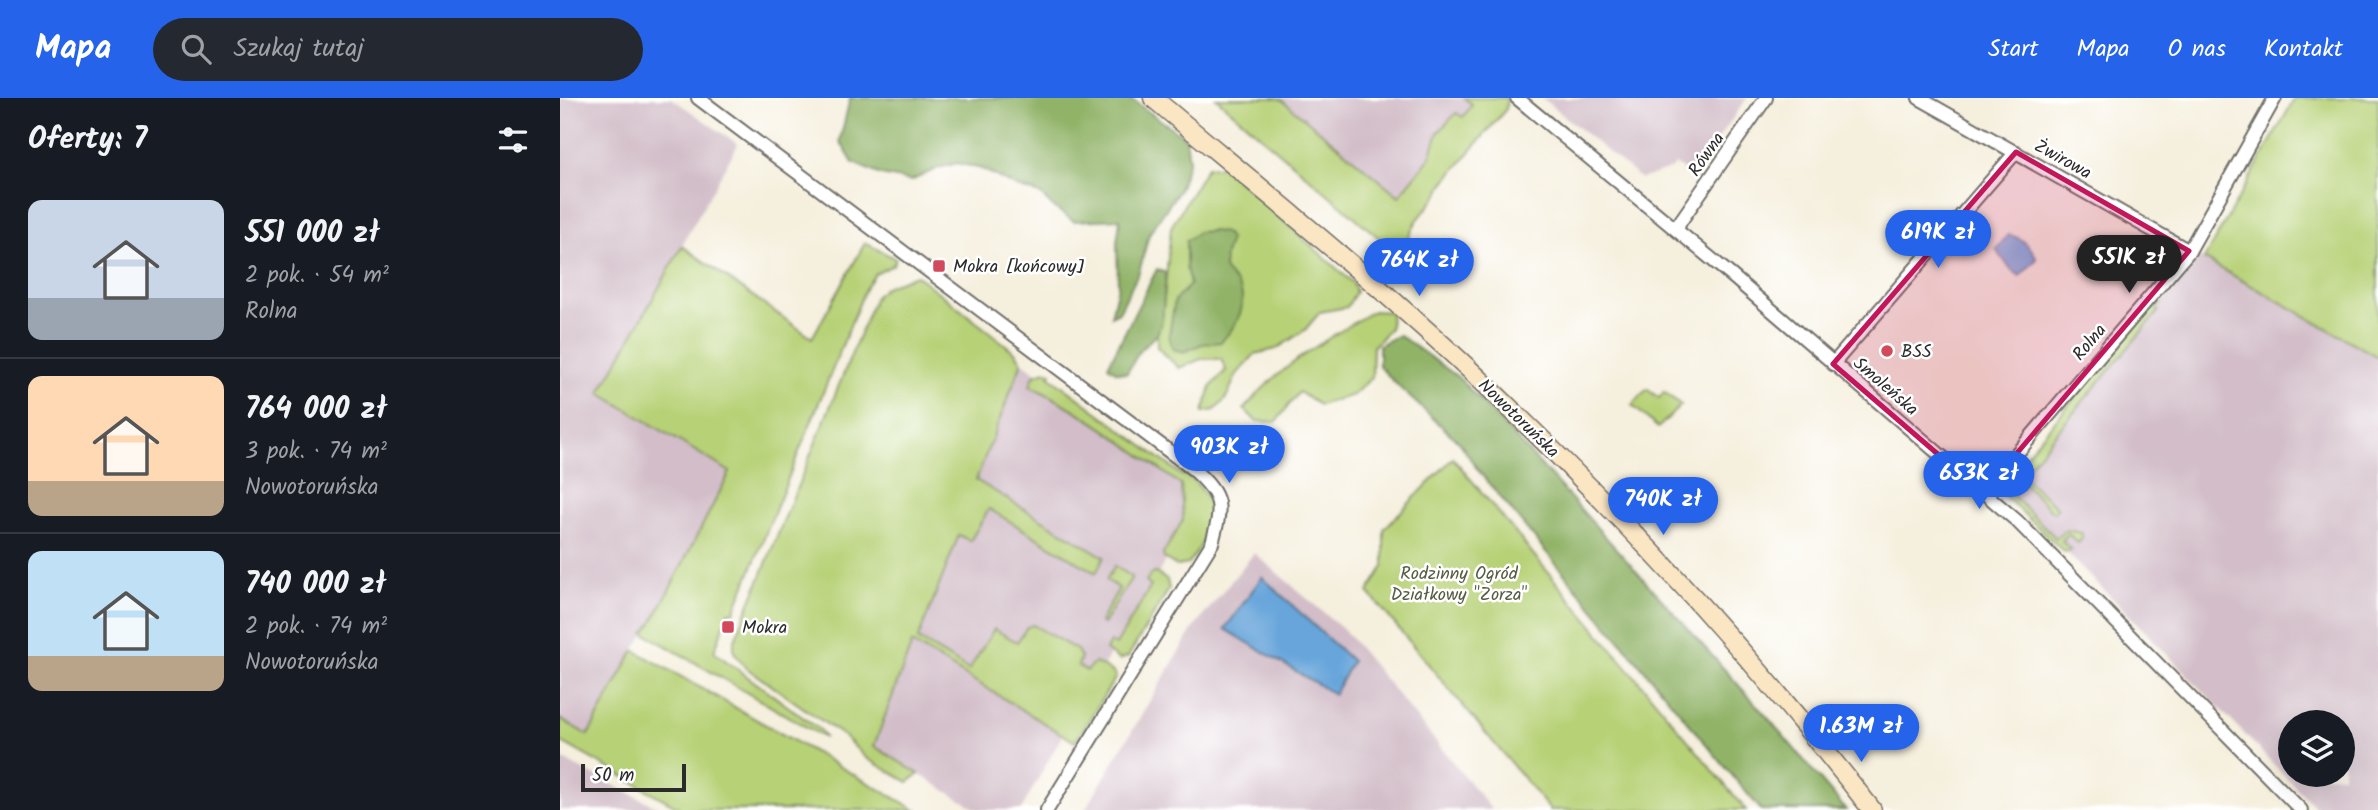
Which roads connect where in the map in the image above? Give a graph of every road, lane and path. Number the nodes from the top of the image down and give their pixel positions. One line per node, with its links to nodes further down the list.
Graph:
1 (698, 98): 12 (street)
2 (1153, 98): 13 (main road, Nowotoruńska)
3 (1517, 98): 8 (street, Smoleńska)
4 (1766, 98): 8 (street, Równa)
5 (1919, 98): 7 (street, Żwirowa)
6 (2275, 98): 9 (street, Rolna)
7 (2016, 152): 9 (street, Żwirowa); 10 (street)
8 (1677, 230): 10 (street, Smoleńska)
9 (2189, 251): 11 (street, Rolna)
10 (1833, 364): 11 (street, Smoleńska)
11 (1983, 493): 14 (street, Smoleńska)
12 (1047, 810)
13 (1872, 810)
14 (2301, 810)

